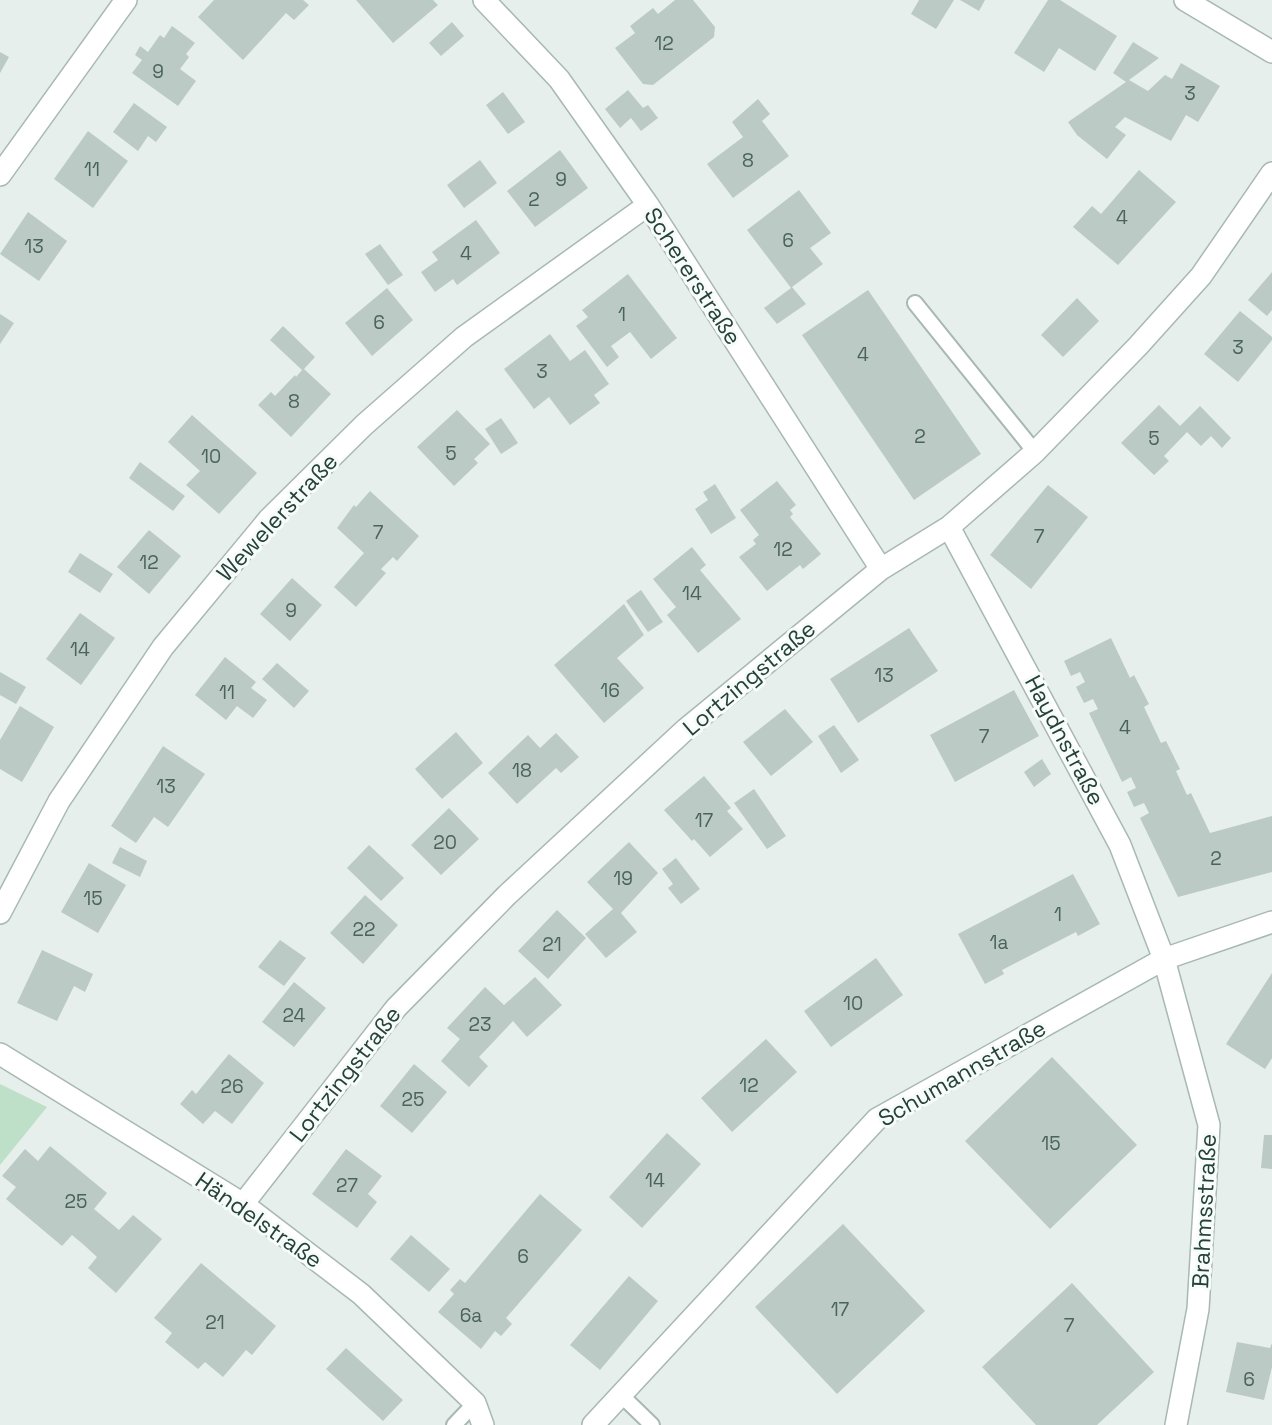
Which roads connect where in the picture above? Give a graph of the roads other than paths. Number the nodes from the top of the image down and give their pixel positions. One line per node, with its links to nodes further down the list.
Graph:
1 (126, 0): 6 (street)
2 (484, 0): 7 (street, Schererstraße)
3 (1185, 0): 4 (street)
4 (1272, 52)
5 (1272, 173): 9 (street, Lortzingstraße)
6 (0, 176)
7 (648, 205): 11 (street, Schererstraße); 12 (street, Wewelerstraße)
8 (915, 303): 9 (lane)
9 (1035, 452): 10 (street, Lortzingstraße)
10 (949, 527): 11 (street, Lortzingstraße); 14 (street, Haydnstraße)
11 (881, 569): 16 (street, Lortzingstraße)
12 (0, 913)
13 (1272, 922): 14 (street, Schumannstraße)
14 (1164, 959): 17 (street, Schumannstraße); 23 (street, Brahmsstraße)
15 (0, 1054): 16 (street, Händelstraße)
16 (243, 1204): 18 (street, Händelstraße)
17 (620, 1394): 21 (street, Schumannstraße); 22 (lane)
18 (475, 1403): 19 (lane); 20 (street, Händelstraße)
19 (454, 1425)
20 (483, 1425)
21 (593, 1425)
22 (652, 1425)
23 (1176, 1425)

